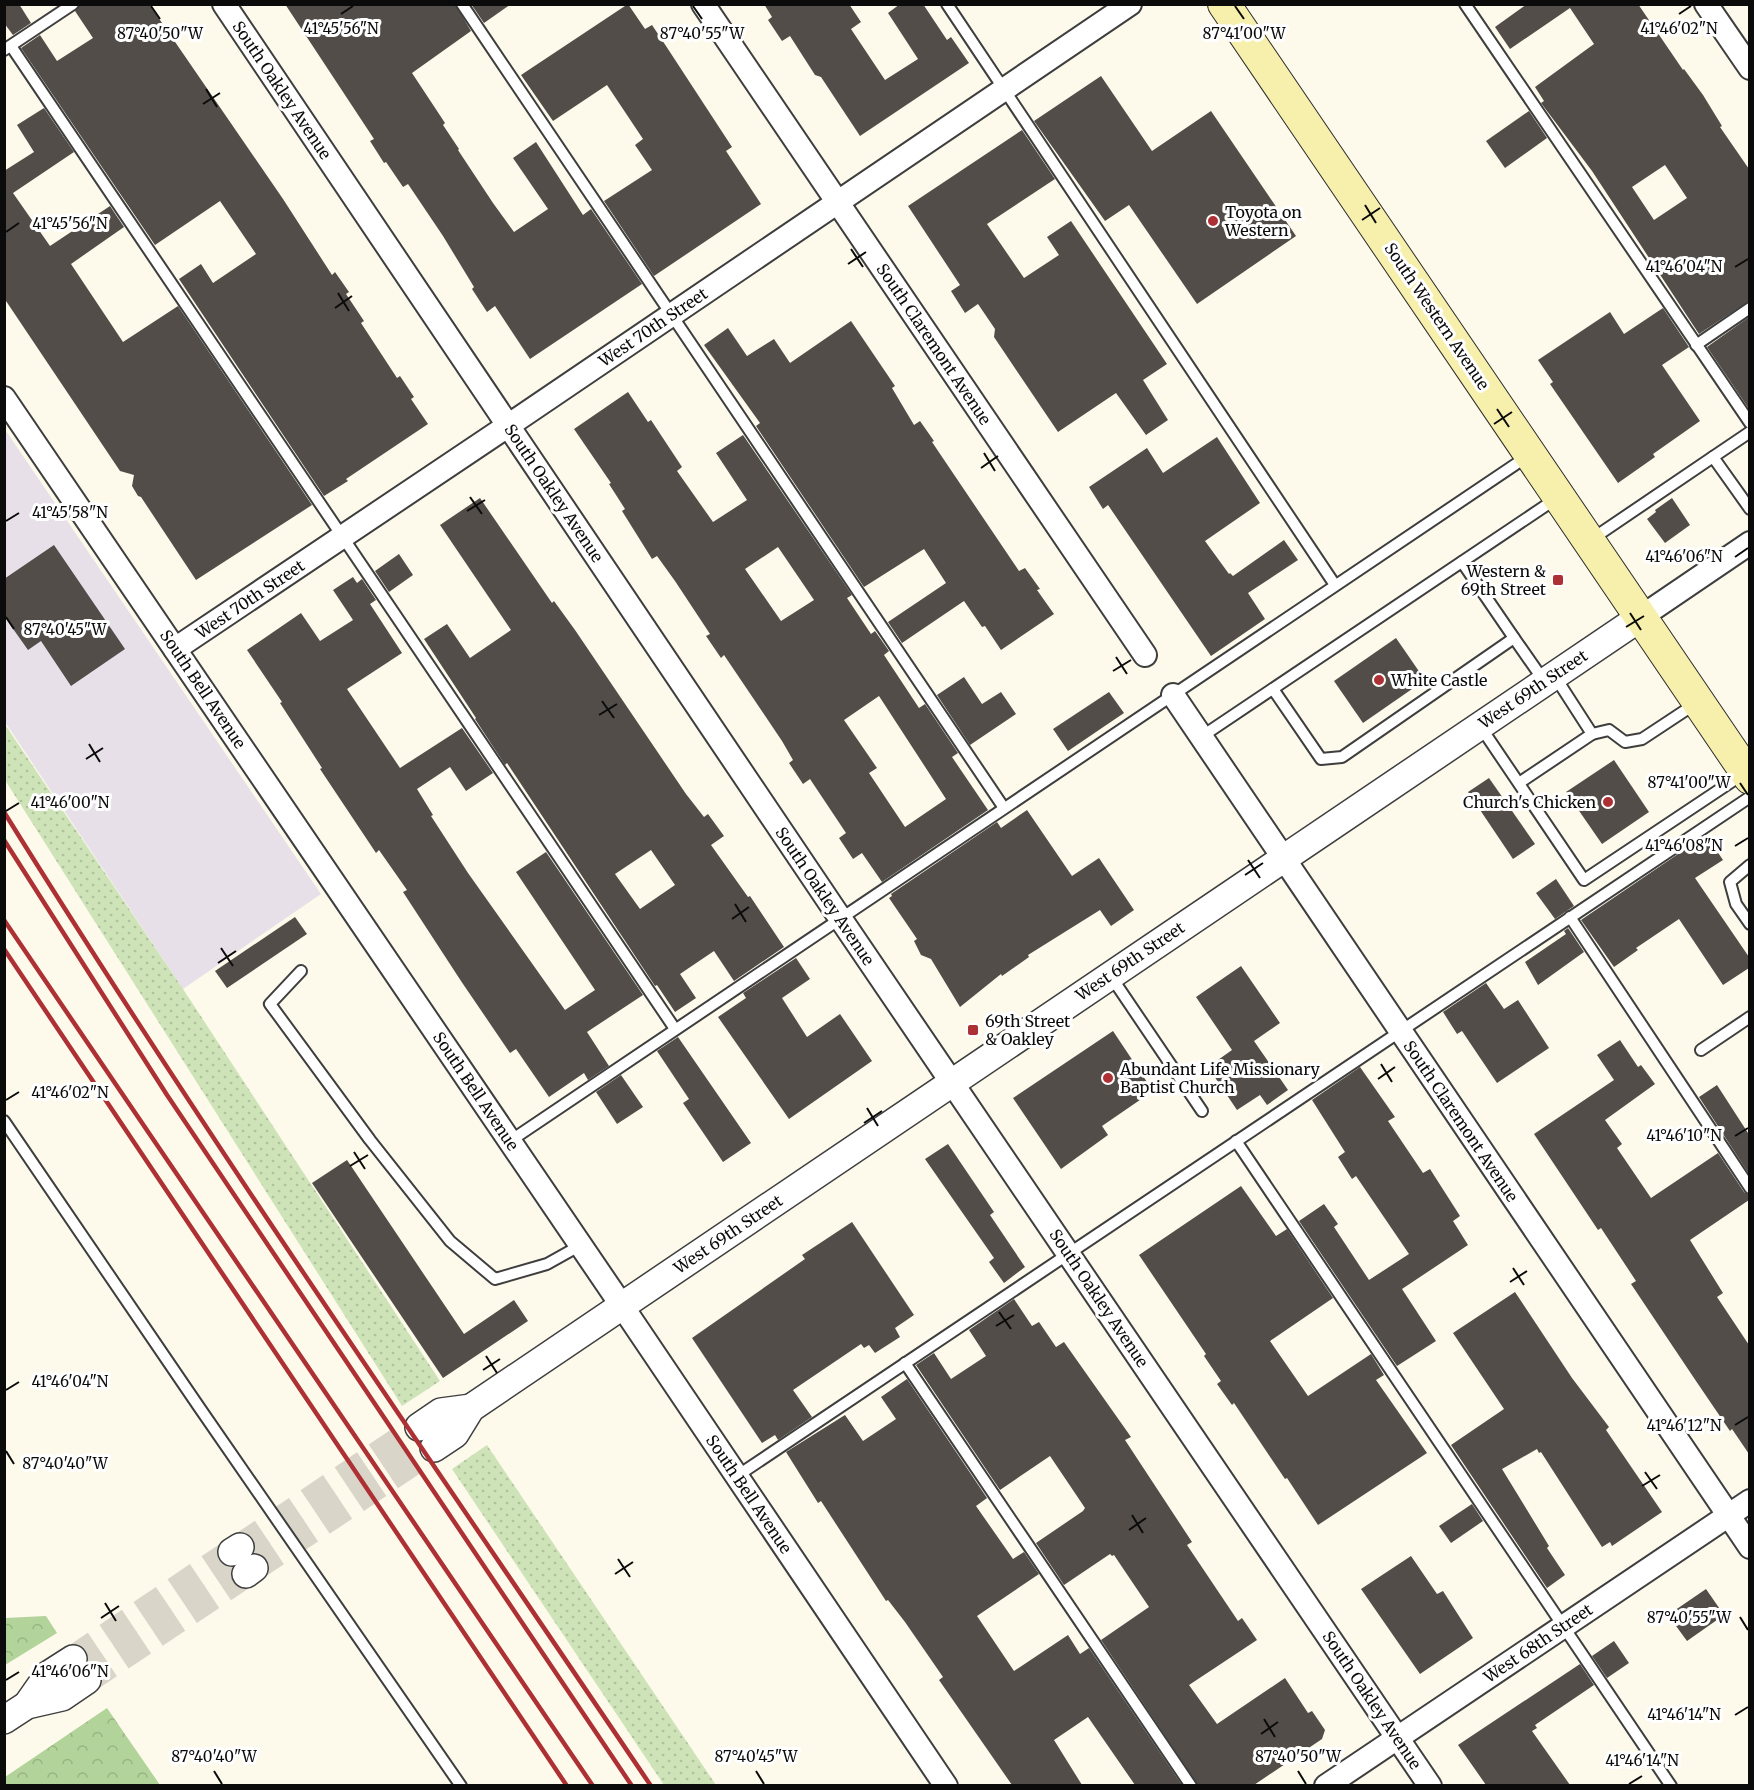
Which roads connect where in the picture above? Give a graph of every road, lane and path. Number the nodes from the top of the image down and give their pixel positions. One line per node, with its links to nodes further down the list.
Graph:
1 (73, 4): 10 (lane)
2 (224, 4): 19 (street, South Oakley Avenue)
3 (462, 4): 15 (lane)
4 (703, 4): 13 (street, South Claremont Avenue)
5 (947, 4): 12 (lane)
6 (1130, 4): 12 (street, West 70th Street)
7 (1224, 4): 21 (main road, South Western Avenue)
8 (1465, 4): 16 (lane)
9 (1706, 4): 11 (street)
10 (8, 48): 25 (lane)
11 (1749, 68)
12 (1004, 89): 13 (street, West 70th Street); 29 (lane)
13 (837, 202): 15 (street, West 70th Street); 33 (street, South Claremont Avenue)
14 (1749, 308): 16 (lane)
15 (671, 315): 19 (street, West 70th Street); 43 (lane)
16 (1696, 345): 18 (lane)
17 (4, 399): 32 (street, South Bell Avenue)
18 (1749, 423)
19 (509, 425): 25 (street, West 70th Street); 47 (street, South Oakley Avenue)
20 (1749, 432): 22 (lane)
21 (1531, 454): 23 (main road, South Western Avenue); 29 (lane)
22 (1713, 457): 24 (lane); 26 (lane)
23 (1559, 496): 26 (main road, South Western Avenue); 28 (lane)
24 (1748, 502)
25 (343, 536): 32 (street, West 70th Street); 52 (lane)
26 (1590, 541): 30 (main road, South Western Avenue)
27 (1749, 543): 30 (street)
28 (1462, 562): 31 (lane); 35 (lane)
29 (1335, 585): 36 (lane)
30 (1641, 616): 34 (street, West 69th Street); 37 (main road, South Western Avenue)
31 (1514, 638): 34 (lane); 35 (lane)
32 (175, 649): 58 (street, South Bell Avenue)
33 (1145, 654)
34 (1549, 678): 38 (street, West 69th Street); 39 (lane)
35 (1273, 689): 40 (lane)
36 (1173, 695): 40 (street, South Claremont Avenue); 43 (lane)
37 (1699, 702): 39 (lane); 41 (main road, South Western Avenue)
38 (1479, 725): 42 (lane); 44 (street, West 69th Street)
39 (1592, 734): 42 (lane)
40 (1201, 737): 44 (street, South Claremont Avenue)
41 (1748, 782): 42 (lane); 46 (lane)
42 (1518, 783)
43 (1004, 808): 47 (lane)
44 (1283, 858): 50 (street, West 69th Street); 53 (street, South Claremont Avenue)
45 (1749, 865): 48 (lane)
46 (1570, 917): 53 (lane); 60 (lane)
47 (840, 918): 52 (lane); 55 (street, South Oakley Avenue)
48 (1749, 924)
49 (301, 970): 61 (lane)
50 (1110, 975): 55 (street, West 69th Street); 56 (lane)
51 (1749, 1017): 54 (lane)
52 (675, 1029): 58 (lane)
53 (1400, 1031): 59 (lane); 68 (street, South Claremont Avenue)
54 (1701, 1050)
55 (952, 1082): 62 (street, South Oakley Avenue); 63 (street, West 69th Street)
56 (1203, 1111)
57 (4, 1121): 74 (lane)
58 (510, 1141): 61 (street, South Bell Avenue)
59 (1236, 1141): 62 (lane); 70 (lane)
60 (1749, 1188)
61 (581, 1245): 63 (street, South Bell Avenue)
62 (1069, 1253): 64 (lane); 73 (street, South Oakley Avenue)
63 (622, 1306): 65 (street, West 69th Street); 66 (street, South Bell Avenue)
64 (905, 1363): 66 (lane); 76 (lane)
65 (427, 1437)
66 (737, 1476): 75 (street, South Bell Avenue)
67 (1749, 1501): 68 (street, West 68th Street)
68 (1728, 1515): 69 (street, South Claremont Avenue); 70 (street, West 68th Street)
69 (1749, 1547)
70 (1564, 1627): 73 (street, West 68th Street); 79 (lane)
71 (80, 1669): 72 (street)
72 (4, 1720)
73 (1398, 1738): 77 (street, West 68th Street); 78 (street, South Oakley Avenue)
74 (461, 1785)
75 (946, 1785)
76 (1191, 1785)
77 (1326, 1785)
78 (1430, 1785)
79 (1671, 1785)

